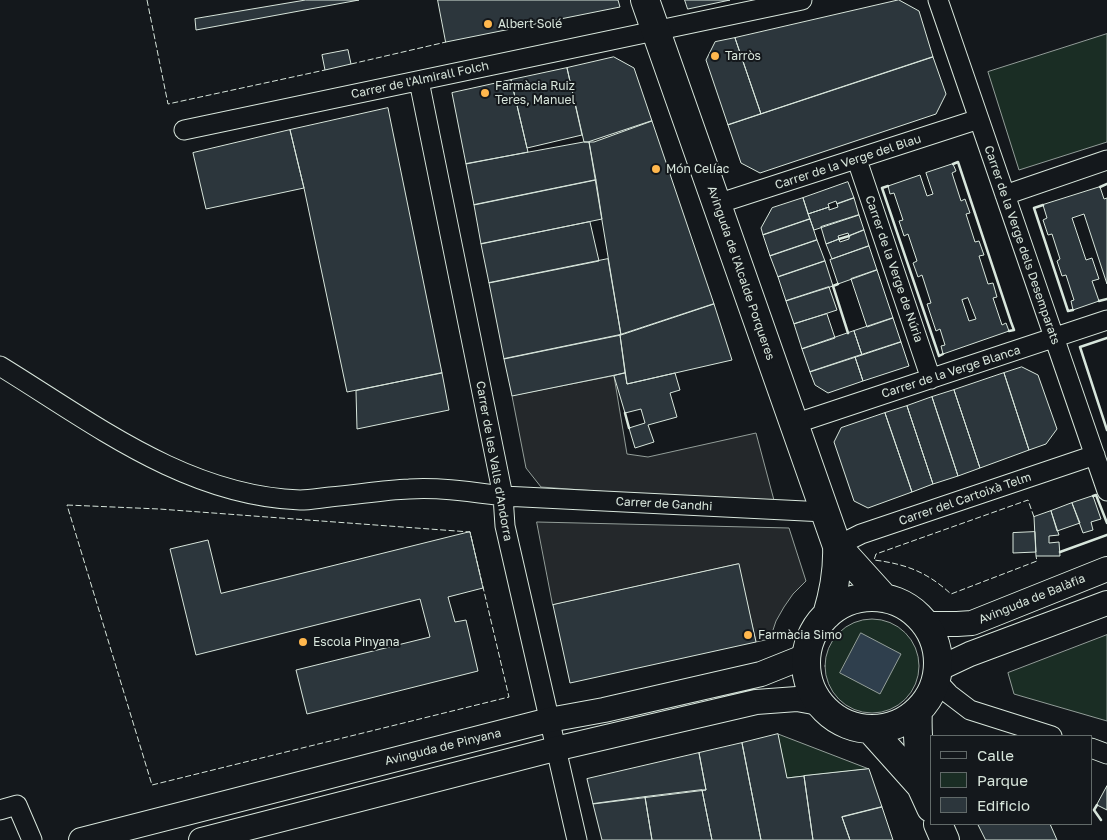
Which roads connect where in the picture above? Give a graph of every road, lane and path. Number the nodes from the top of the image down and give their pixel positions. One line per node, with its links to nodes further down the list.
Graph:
1 (645, 0): 4 (main road, Avinguda de l'Alcalde Porqueres)
2 (802, 0): 4 (street, Carrer de l'Almirall Folch)
3 (938, 0): 6 (street, Carrer de la Verge dels Desemparats)
4 (656, 30): 5 (street, Carrer de l'Almirall Folch); 11 (main road, Avinguda de l'Alcalde Porqueres)
5 (420, 81): 7 (street, Carrer de l'Almirall Folch); 19 (street, Carrer de les Valls d'Andorra)
6 (979, 120): 8 (street, Carrer de la Verge del Blau); 10 (street, Carrer de la Verge dels Desemparats)
7 (184, 130)
8 (857, 160): 11 (street, Carrer de la Verge del Blau); 15 (street, Carrer de la Verge de Núria)
9 (1107, 160): 10 (street)
10 (1005, 195): 13 (street, Carrer de la Verge dels Desemparats)
11 (717, 204): 16 (main road, Avinguda de l'Alcalde Porqueres)
12 (1107, 320): 13 (street, Carrer de la Verge Blanca)
13 (1054, 338): 15 (street, Carrer de la Verge Blanca); 17 (street, Carrer de la Verge dels Desemparats)
14 (0, 366): 19 (street, Carrer de Gandhi)
15 (931, 379): 16 (street, Carrer de la Verge Blanca)
16 (794, 424): 20 (main road, Avinguda de l'Alcalde Porqueres)
17 (1094, 455): 18 (street, Carrer de la Verge dels Desemparats); 21 (street, Carrer del Cartoixà Telm)
18 (1107, 491)
19 (503, 496): 20 (street, Carrer de Gandhi); 31 (street, Carrer de les Valls d'Andorra)
20 (825, 512): 21 (main road, Avinguda de l'Alcalde Porqueres)
21 (836, 546): 23 (main road, Avinguda de l'Alcalde Porqueres); 25 (main road, Avinguda de l'Alcalde Porqueres)
22 (1107, 569): 26 (street, Avinguda de Balàfia)
23 (884, 598): 25 (main road); 26 (main road)
24 (1107, 603): 28 (street)
25 (827, 615): 27 (main road)
26 (926, 624): 28 (main road)
27 (806, 656): 29 (main road); 31 (street, Avinguda de Pinyana)
28 (937, 674): 30 (main road); 33 (street)
29 (819, 703): 32 (main road); 35 (street)
30 (918, 711): 32 (main road); 37 (main road)
31 (549, 720): 35 (street, Carrer de les Valls d'Andorra); 41 (street, Avinguda de Pinyana)
32 (870, 729): 37 (main road)
33 (1049, 735)
34 (1092, 748): 36 (street)
35 (555, 749): 42 (street); 43 (street, Carrer de les Valls d'Andorra)
36 (1107, 754)
37 (926, 797)
38 (0, 810): 40 (street)
39 (938, 825): 44 (main road)
40 (32, 840)
41 (81, 840)
42 (201, 840)
43 (577, 840)
44 (945, 840)

